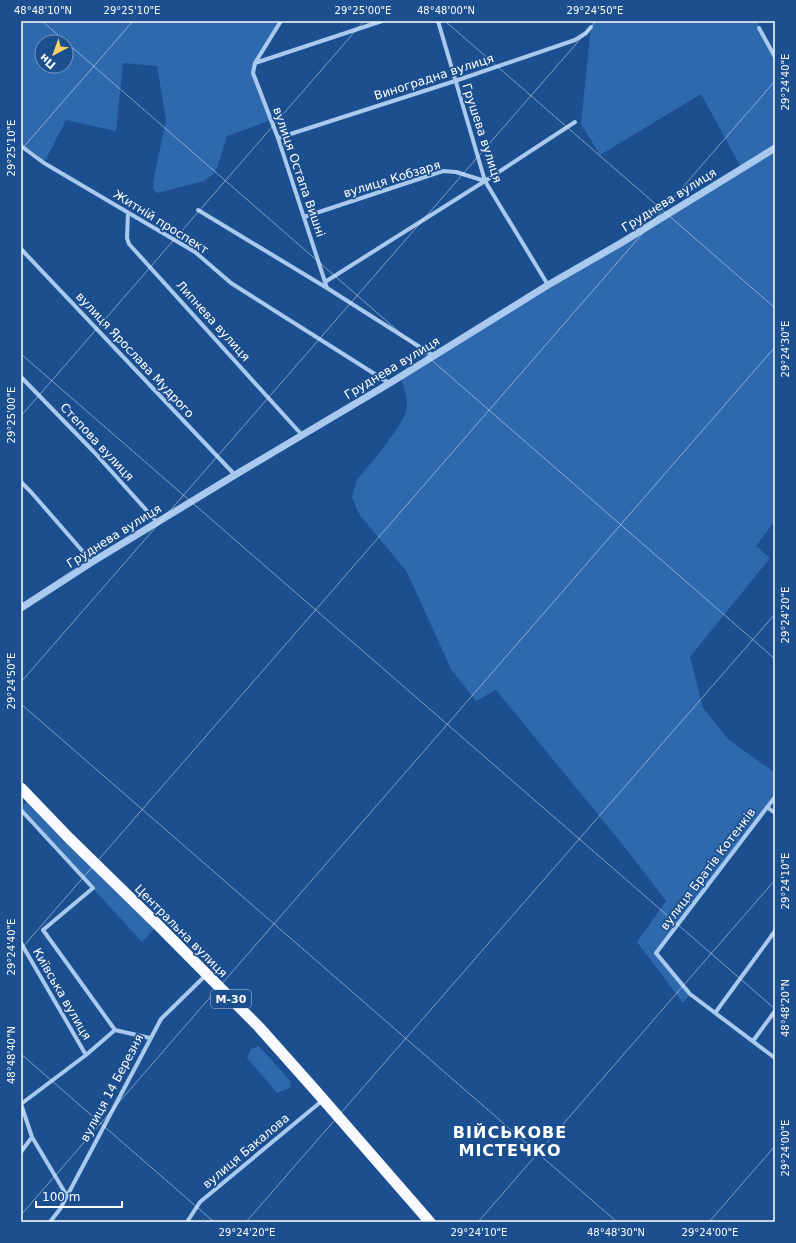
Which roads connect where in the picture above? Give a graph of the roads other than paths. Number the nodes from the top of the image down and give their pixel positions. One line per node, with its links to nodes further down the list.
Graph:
1 (281, 21): 7 (street)
2 (382, 21): 7 (street)
3 (438, 21): 8 (street, Грушева вулиця)
4 (592, 27): 8 (street, Виноградна вулиця)
5 (759, 28): 6 (street)
6 (775, 57)
7 (255, 63): 10 (street, вулиця Остапа Вишні)
8 (455, 80): 10 (street, Виноградна вулиця); 13 (street, Грушева вулиця)
9 (575, 122): 13 (street)
10 (278, 138): 16 (street, вулиця Остапа Вишні)
11 (21, 146): 15 (street, Житній проспект)
12 (775, 148): 19 (street, Груднева вулиця)
13 (485, 181): 16 (street, вулиця Кобзаря); 18 (street); 19 (street, Грушева вулиця)
14 (198, 210): 20 (street)
15 (128, 213): 23 (street, Житній проспект); 24 (street, Липнева вулиця)
16 (304, 217): 18 (street, вулиця Остапа Вишні)
17 (21, 249): 25 (street, вулиця Ярослава Мудрого)
18 (325, 282): 20 (street, вулиця Остапа Вишні)
19 (548, 285): 21 (street, Груднева вулиця)
20 (326, 288): 21 (street)
21 (435, 356): 23 (street, Груднева вулиця)
22 (21, 377): 27 (street, Степова вулиця)
23 (390, 384): 24 (street, Груднева вулиця)
24 (302, 435): 25 (street, Груднева вулиця)
25 (235, 475): 27 (street, Груднева вулиця)
26 (21, 482): 28 (street)
27 (158, 522): 28 (street, Груднева вулиця)
28 (92, 562): 29 (street, Груднева вулиця)
29 (21, 608)
30 (21, 788): 37 (highway, Центральна вулиця / М-30)
31 (775, 797): 32 (street, вулиця Братів Котенків)
32 (767, 807): 34 (street); 39 (street, вулиця Братів Котенків)
33 (21, 810): 40 (street)
34 (775, 813)
35 (775, 931): 39 (street)
36 (21, 943): 43 (street, Київська вулиця)
37 (206, 975): 41 (street, вулиця 14 Березня); 45 (highway, Центральна вулиця / М-30)
38 (775, 1011): 42 (street)
39 (715, 1013): 42 (street)
40 (115, 1030): 41 (street); 43 (street)
41 (150, 1038): 49 (street, вулиця 14 Березня)
42 (753, 1041): 44 (street)
43 (86, 1055): 46 (street)
44 (775, 1058)
45 (324, 1100): 51 (street, вулиця Бакалова); 52 (highway, Центральна вулиця / М-30)
46 (21, 1104): 47 (street)
47 (32, 1137): 48 (street); 49 (street)
48 (21, 1152)
49 (67, 1196): 50 (street, вулиця 14 Березня)
50 (50, 1222)
51 (187, 1222)
52 (430, 1222)

